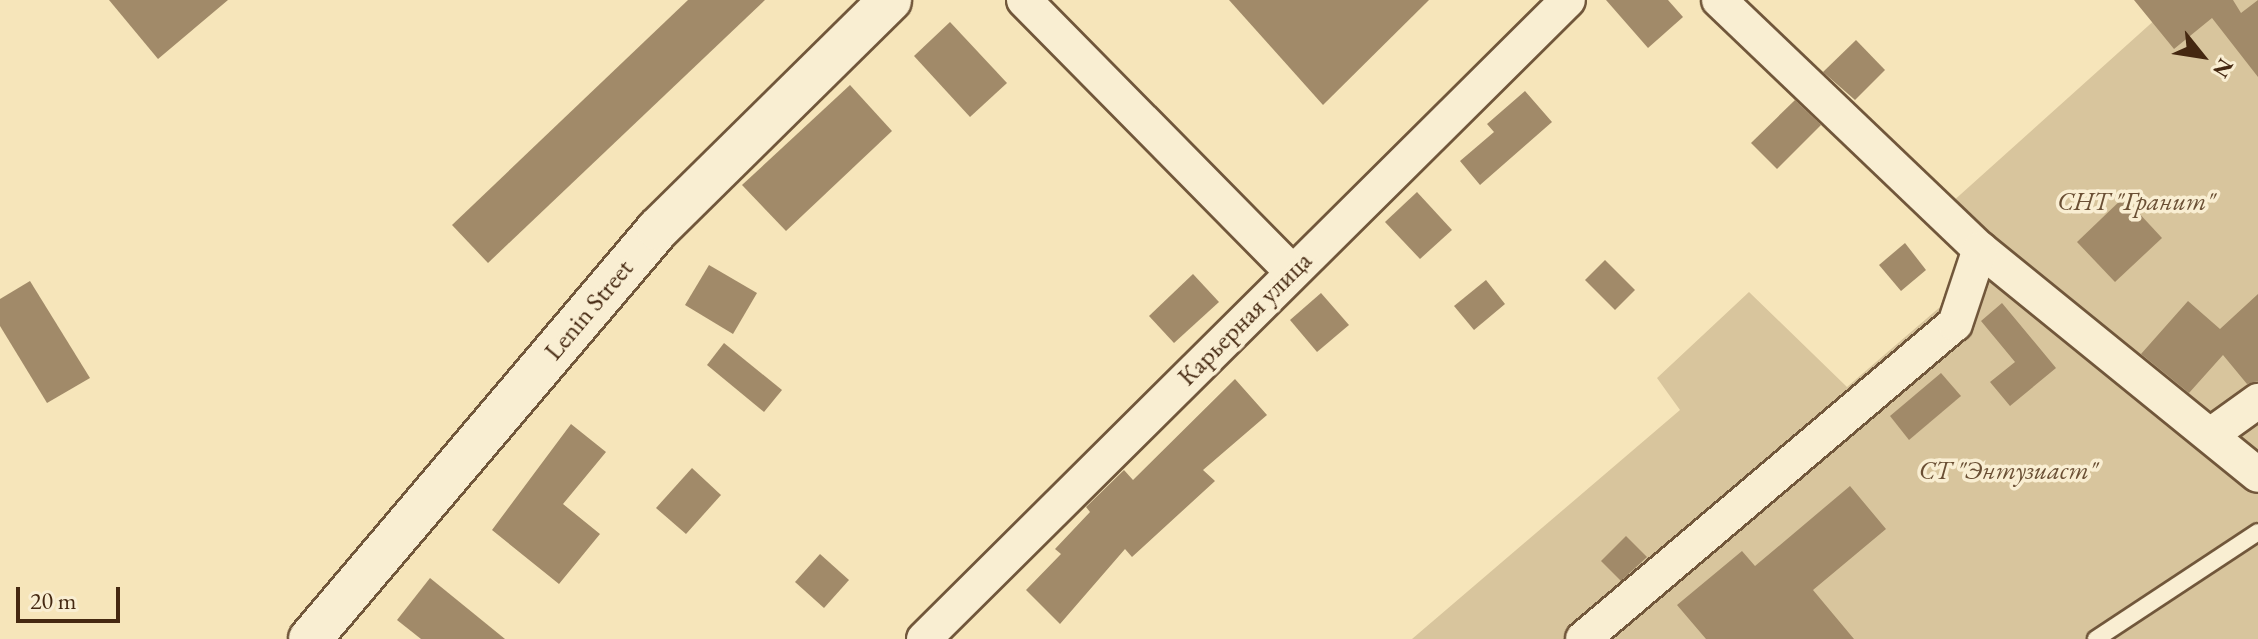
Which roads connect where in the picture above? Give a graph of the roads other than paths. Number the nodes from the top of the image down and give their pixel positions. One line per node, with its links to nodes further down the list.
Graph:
1 (890, 0): 11 (street, Lenin Street)
2 (1024, 0): 6 (street)
3 (1568, 0): 6 (street, Карьерная улица)
4 (1719, 0): 5 (street)
5 (1980, 249): 8 (street); 13 (street)
6 (1292, 272): 12 (street, Карьерная улица)
7 (2258, 401): 8 (street)
8 (2212, 434): 9 (street)
9 (2258, 475)
10 (2258, 532): 14 (lane)
11 (310, 639)
12 (924, 639)
13 (1583, 639)
14 (2096, 639)

